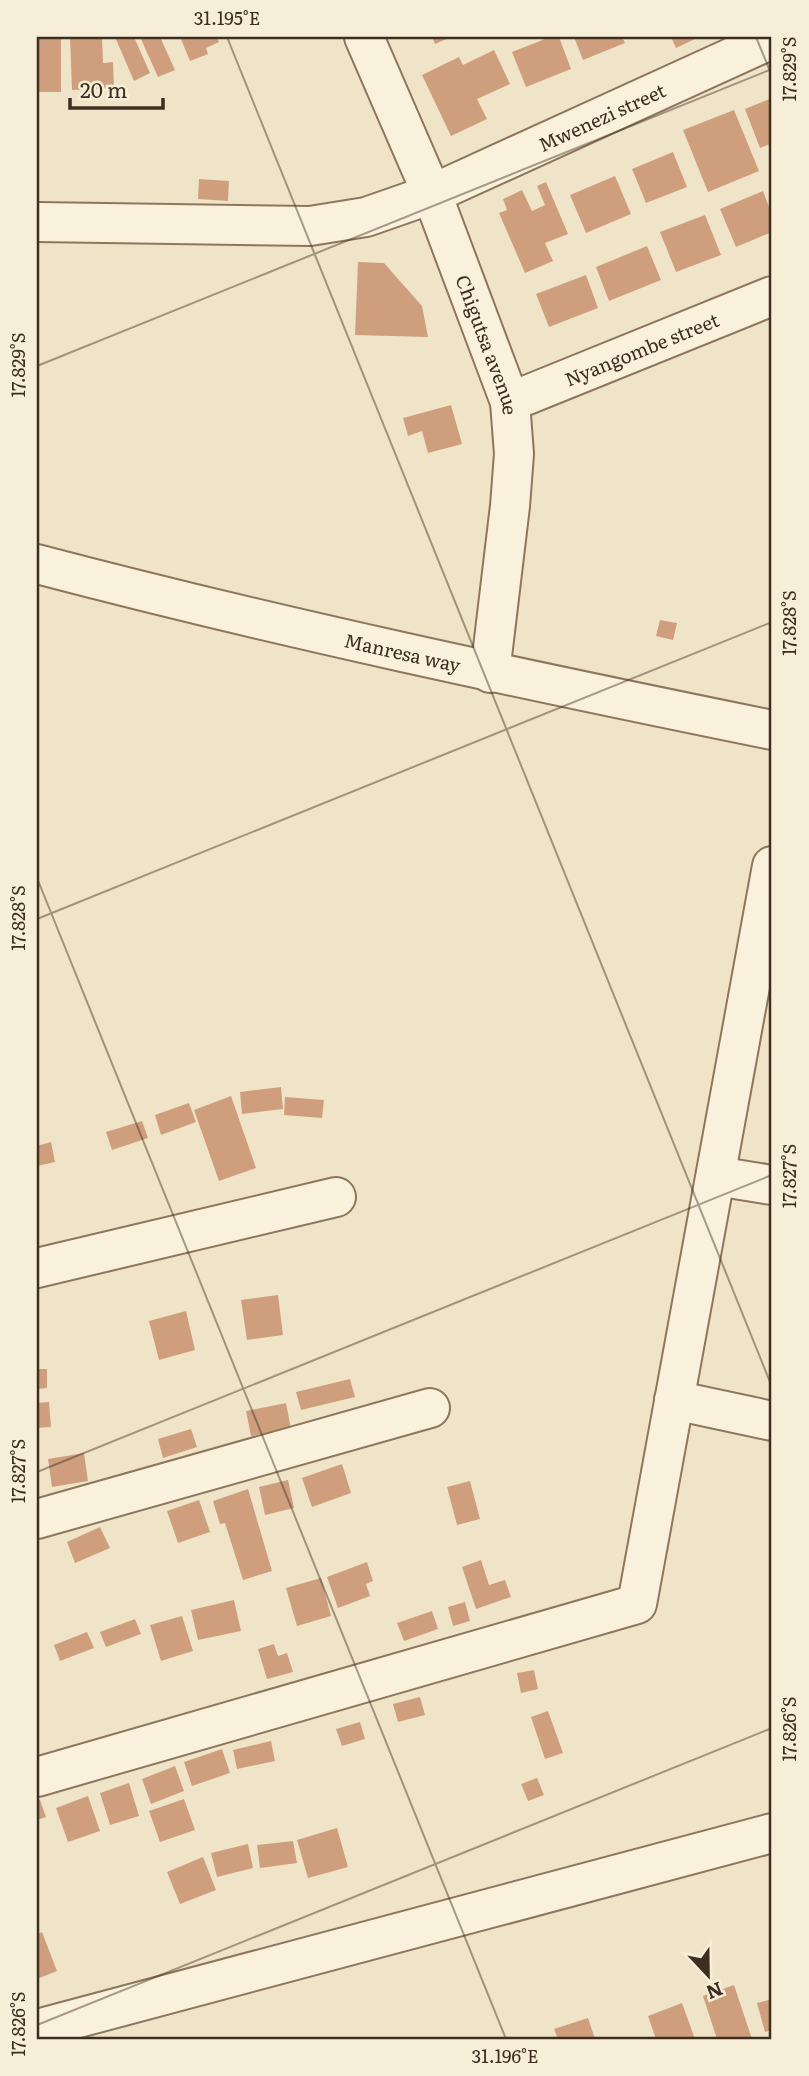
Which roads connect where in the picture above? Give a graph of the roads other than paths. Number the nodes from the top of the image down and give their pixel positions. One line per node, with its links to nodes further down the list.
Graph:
1 (364, 37): 3 (street, Chigutsa avenue)
2 (772, 39): 3 (street, Mwenezi street)
3 (432, 194): 4 (street, Mwenezi street); 6 (street, Chigutsa avenue)
4 (37, 222)
5 (772, 296): 6 (street, Nyangombe street)
6 (510, 402): 8 (street, Chigutsa avenue)
7 (37, 564): 8 (street, Manresa way)
8 (490, 673): 9 (street, Manresa way)
9 (772, 730)
10 (772, 866): 11 (street)
11 (766, 939): 12 (street)
12 (716, 1176): 13 (street); 16 (street)
13 (772, 1185)
14 (336, 1197): 15 (street)
15 (37, 1268)
16 (674, 1400): 18 (street); 20 (street)
17 (430, 1408): 19 (street)
18 (772, 1421)
19 (37, 1520)
20 (37, 1777)
21 (772, 1833): 22 (street)
22 (37, 2029)

